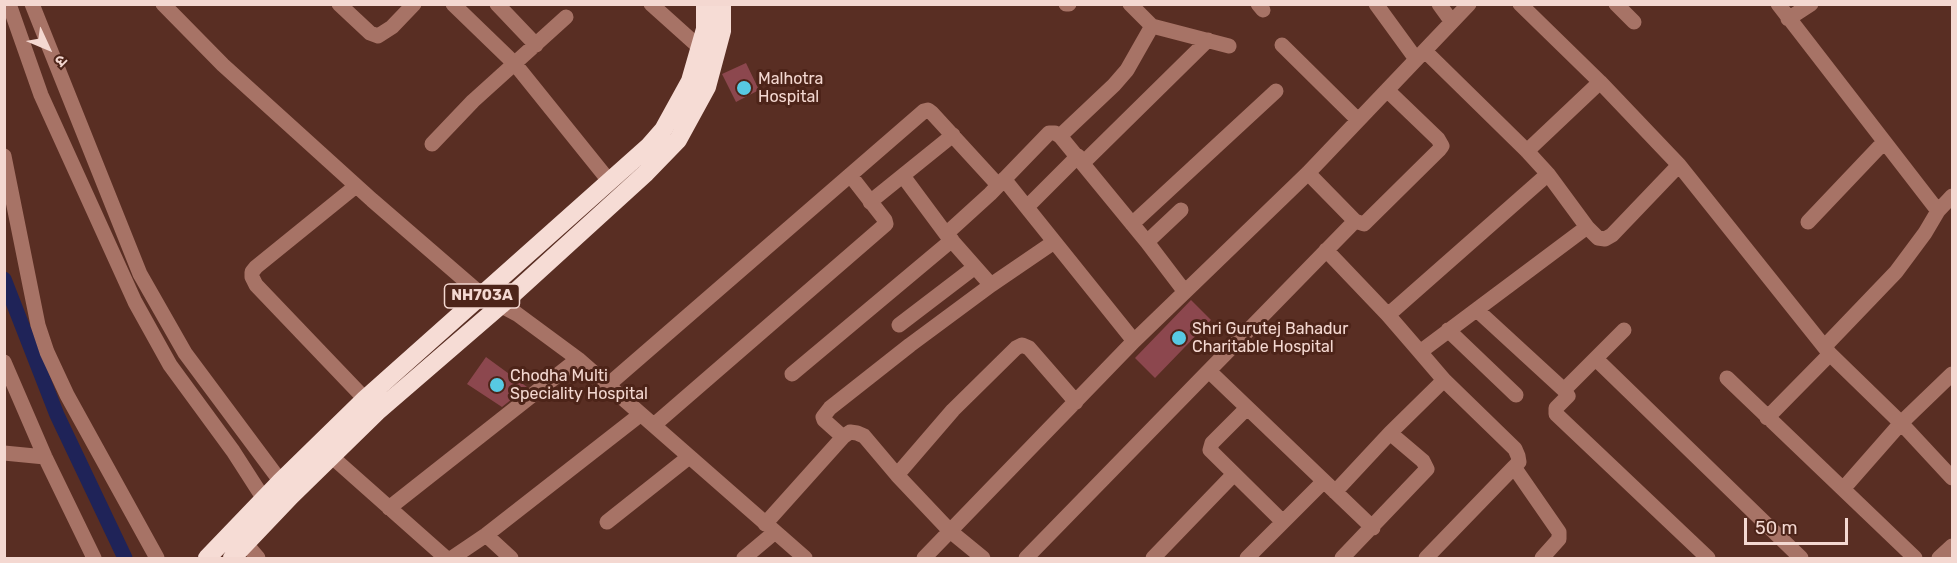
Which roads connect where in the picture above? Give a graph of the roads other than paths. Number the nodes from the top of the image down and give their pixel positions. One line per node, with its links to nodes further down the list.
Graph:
1 (9, 4): 79 (street)
2 (32, 4): 75 (street)
3 (163, 4): 49 (street)
4 (339, 4): 5 (street)
5 (414, 4)
6 (497, 4): 25 (street)
7 (651, 4): 28 (street)
8 (705, 4): 28 (highway, NH703A)
9 (722, 4): 66 (highway, NH703A)
10 (1130, 4): 23 (street)
11 (1376, 4): 29 (street)
12 (1440, 4): 21 (street)
13 (1469, 4): 21 (street)
14 (1520, 4): 31 (street)
15 (1616, 4): 22 (street)
16 (1778, 4): 20 (street)
17 (1811, 4): 20 (street)
18 (454, 5): 30 (street)
19 (566, 17): 25 (street)
20 (1788, 20): 37 (street)
21 (1452, 22): 29 (street)
22 (1634, 22)
23 (1152, 26): 24 (street); 36 (street)
24 (1208, 40): 27 (street); 41 (street)
25 (536, 45): 30 (street)
26 (1282, 45): 34 (street)
27 (1229, 46)
28 (700, 48): 47 (highway, NH703A)
29 (1420, 55): 32 (street); 39 (street)
30 (515, 64): 38 (street); 47 (street)
31 (1600, 82): 39 (street); 42 (street)
32 (1387, 90): 34 (street); 54 (street)
33 (1276, 91): 56 (street)
34 (1358, 120): 43 (street)
35 (953, 135): 45 (street); 46 (street); 48 (street)
36 (1060, 136): 41 (street); 48 (street)
37 (1884, 142): 51 (street); 55 (street)
38 (432, 144)
39 (1527, 151): 44 (street)
40 (4, 156): 120 (street)
41 (1080, 159): 52 (street); 56 (street)
42 (1679, 165): 57 (street); 73 (street)
43 (1308, 173): 54 (street); 64 (street)
44 (1548, 174): 57 (street); 68 (street)
45 (850, 175): 50 (street); 85 (street)
46 (903, 176): 50 (street); 58 (street)
47 (610, 182): 65 (highway, NH703A)
48 (1001, 182): 52 (street); 58 (street)
49 (356, 186): 65 (street); 88 (street)
50 (870, 202): 94 (street)
51 (1947, 206): 73 (street)
52 (1027, 207): 59 (street)
53 (1181, 210): 60 (street)
54 (1355, 221): 61 (street)
55 (1808, 222)
56 (1132, 224): 60 (street)
57 (1587, 227): 67 (street)
58 (949, 237): 62 (street); 81 (street)
59 (1054, 242): 63 (street); 72 (street)
60 (1147, 242): 64 (street)
61 (1326, 250): 68 (street); 80 (street)
62 (975, 267): 63 (street); 69 (street)
63 (991, 285): 96 (street)
64 (1185, 292): 72 (street)
65 (483, 296): 66 (street); 88 (highway, NH703A)
66 (501, 305): 76 (street); 98 (highway, NH703A)
67 (1478, 311): 70 (street); 86 (street)
68 (1388, 315): 74 (street)
69 (899, 325)
70 (1448, 330): 74 (street); 87 (street)
71 (1624, 330): 77 (street)
72 (1134, 341): 89 (street)
73 (1828, 350): 92 (street); 93 (street)
74 (1420, 352): 84 (street)
75 (185, 353): 79 (street); 106 (street)
76 (578, 359): 85 (street); 110 (street)
77 (1596, 359): 86 (street); 138 (street)
78 (4, 362): 99 (street)
79 (170, 365): 109 (street)
80 (1209, 371): 90 (street); 131 (street)
81 (792, 374)
82 (1953, 374): 93 (street)
83 (1727, 378): 92 (street)
84 (1444, 380): 95 (street); 101 (street)
85 (608, 385): 91 (street)
86 (1564, 390): 137 (street)
87 (1515, 395)
88 (365, 399): 106 (highway, NH703A)
89 (1076, 402): 103 (street); 115 (street)
90 (1247, 408): 102 (street); 105 (street)
91 (641, 414): 94 (street); 116 (street)
92 (1767, 417): 107 (street)
93 (1901, 423): 104 (street); 107 (street)
94 (654, 425): 100 (street)
95 (1390, 433): 108 (street); 114 (street)
96 (843, 438): 103 (street); 113 (street)
97 (4, 453): 99 (street)
98 (331, 456): 106 (highway, NH703A); 110 (street)
99 (45, 457): 119 (street)
100 (689, 457): 111 (street); 113 (street)
101 (1514, 467): 135 (street); 136 (street)
102 (1234, 474): 112 (street); 132 (street)
103 (897, 475): 115 (street)
104 (1953, 478)
105 (1323, 481): 108 (street); 112 (street)
106 (286, 489): 109 (highway, NH703A)
107 (1843, 489): 139 (street)
108 (1335, 492): 114 (street)
109 (269, 507): 117 (highway, NH703A); 121 (highway, NH703A)
110 (389, 508): 124 (street)
111 (607, 522)
112 (1283, 522): 133 (street)
113 (770, 528): 127 (street); 128 (street)
114 (1373, 528): 134 (street)
115 (950, 531): 129 (street); 130 (street)
116 (486, 535): 125 (street); 126 (street)
117 (246, 544): 122 (highway, NH703A); 123 (street)
118 (1953, 546): 140 (street)
119 (94, 558)
120 (157, 558)
121 (207, 558)
122 (232, 558)
123 (258, 558)
124 (446, 558)
125 (452, 558)
126 (511, 558)
127 (744, 558)
128 (805, 558)
129 (924, 558)
130 (983, 558)
131 (1026, 558)
132 (1153, 558)
133 (1247, 558)
134 (1342, 558)
135 (1426, 558)
136 (1542, 558)
137 (1708, 558)
138 (1801, 558)
139 (1915, 558)
140 (1939, 558)

